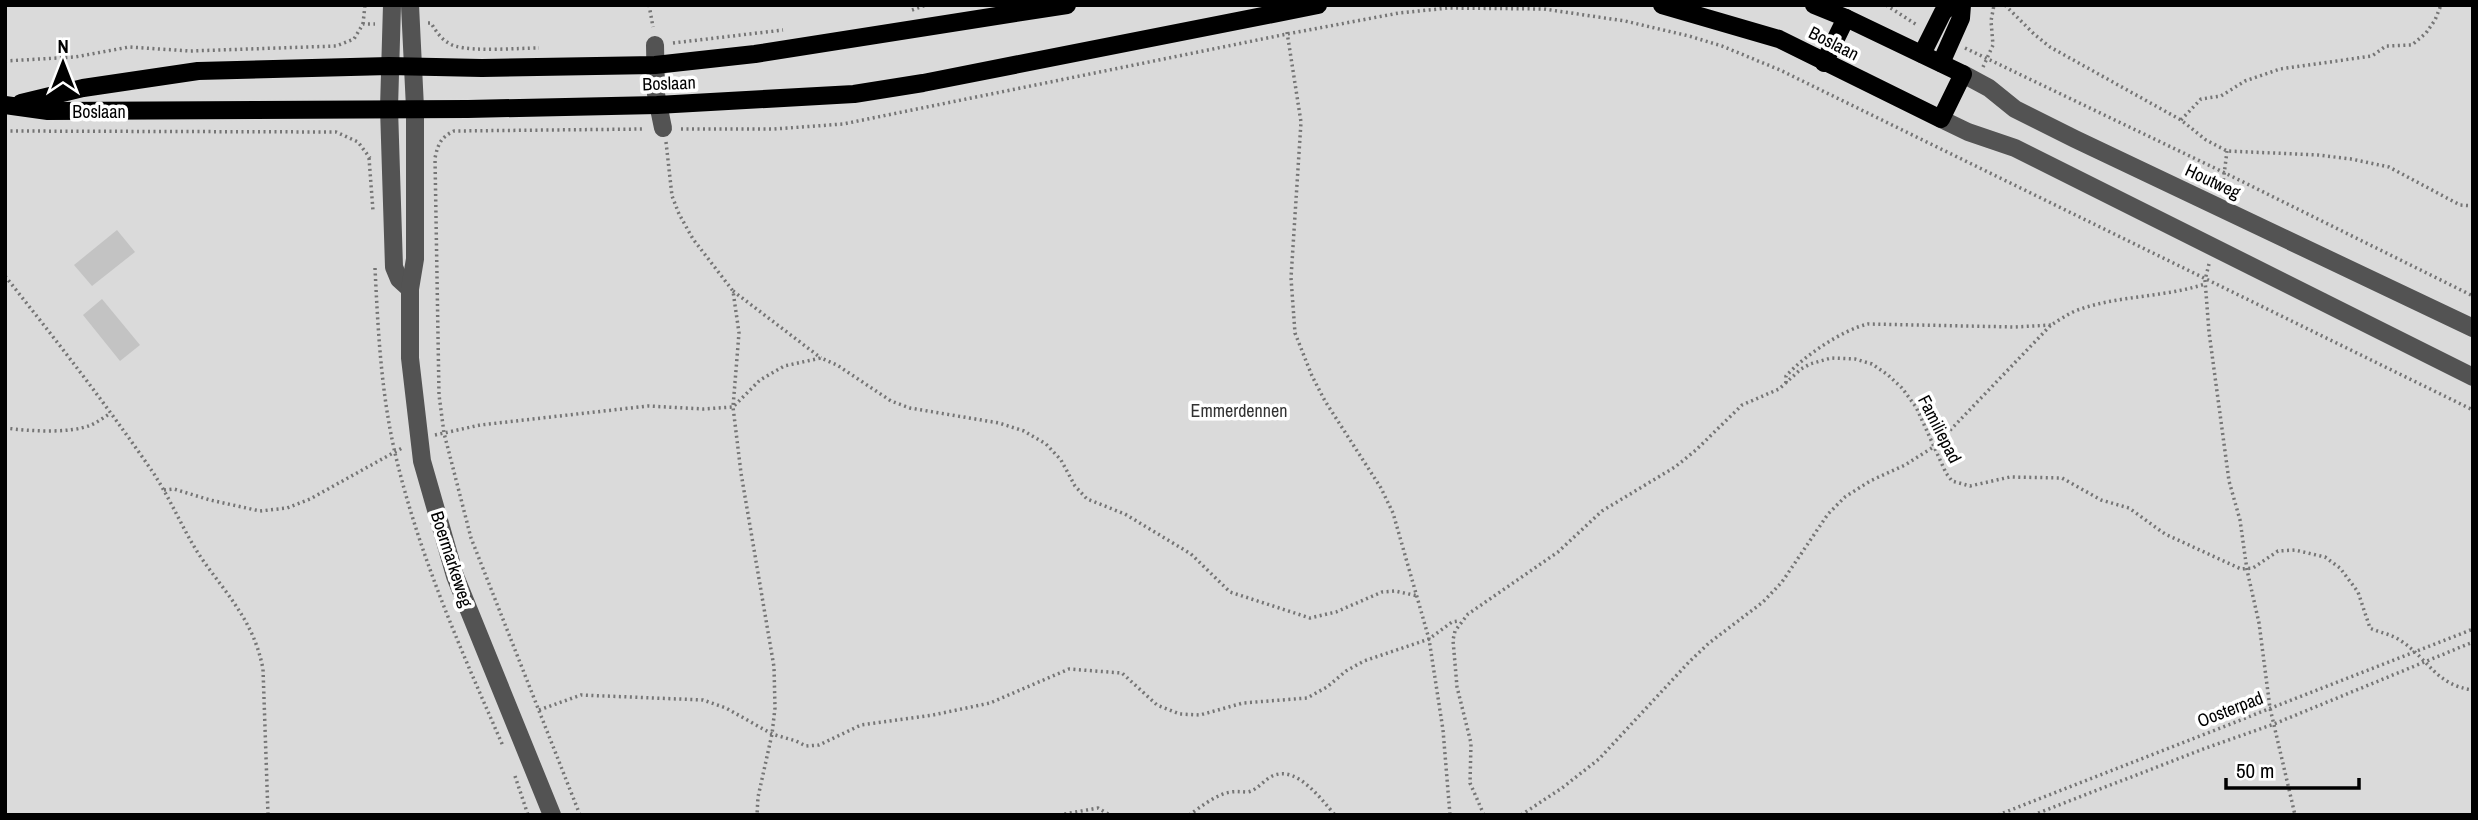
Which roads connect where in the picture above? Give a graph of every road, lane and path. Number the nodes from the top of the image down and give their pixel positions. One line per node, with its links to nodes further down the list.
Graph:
1 (365, 5): 16 (path)
2 (392, 5): 17 (street, Boermarkeweg)
3 (410, 5): 18 (street, Boermarkeweg)
4 (649, 5): 22 (path)
5 (926, 5): 14 (path)
6 (1067, 5): 30 (main road, Boslaan)
7 (1318, 5): 37 (main road, Boslaan)
8 (1662, 5): 28 (main road, Boslaan)
9 (1814, 5): 15 (main road, Boslaan)
10 (1952, 5): 26 (main road)
11 (1962, 5): 21 (main road)
12 (2006, 5): 43 (path)
13 (2441, 5): 43 (path)
14 (909, 11)
15 (1846, 18): 26 (main road, Boslaan); 28 (main road)
16 (363, 24): 17 (path); 23 (path)
17 (392, 24): 31 (street, Boermarkeweg)
18 (411, 24): 24 (path); 32 (street, Boermarkeweg)
19 (788, 29): 22 (path)
20 (1287, 34): 44 (path); 53 (path); 71 (path)
21 (1951, 41): 29 (main road); 56 (path, Houtweg)
22 (655, 45): 30 (street)
23 (336, 46): 27 (path); 34 (path)
24 (468, 48): 25 (path); 33 (path)
25 (548, 48)
26 (1922, 54): 29 (main road, Boslaan)
27 (5, 61)
28 (1824, 63): 42 (main road, Boslaan)
29 (1941, 63): 35 (main road, Houtweg)
30 (655, 65): 33 (main road, Boslaan); 37 (street)
31 (389, 66): 32 (main road, Boslaan); 34 (main road, Boslaan); 39 (street, Boermarkeweg)
32 (414, 66): 33 (main road, Boslaan); 40 (street, Boermarkeweg)
33 (469, 68)
34 (335, 69): 36 (main road, Boslaan)
35 (1963, 74): 42 (main road); 58 (street, Houtweg)
36 (9, 105): 38 (main road, Boslaan)
37 (657, 105): 41 (main road, Boslaan); 44 (street)
38 (336, 108): 39 (main road, Boslaan); 47 (path)
39 (388, 108): 40 (main road, Boslaan); 48 (street, Boermarkeweg)
40 (415, 108): 41 (main road, Boslaan); 49 (street, Boermarkeweg)
41 (468, 109): 45 (path)
42 (1941, 119): 60 (street)
43 (2181, 120): 51 (path)
44 (663, 128): 45 (path); 55 (path)
45 (468, 130): 50 (path)
46 (5, 131): 47 (path, Boslaan)
47 (336, 132): 48 (path)
48 (390, 157): 54 (street, Boermarkeweg)
49 (415, 157): 50 (path); 54 (street, Boermarkeweg)
50 (435, 158): 66 (path)
51 (2473, 206)
52 (5, 276): 64 (path)
53 (2205, 282): 57 (path); 63 (path); 70 (path)
54 (410, 289): 84 (street, Boermarkeweg)
55 (733, 291): 59 (path); 62 (path)
56 (2473, 296)
57 (2051, 325): 61 (path); 67 (path)
58 (2473, 328)
59 (821, 358): 62 (path); 71 (path)
60 (2473, 377)
61 (1786, 383): 67 (path, Familiepad); 72 (path, Familiepad)
62 (733, 407): 66 (path); 82 (path)
63 (2473, 410)
64 (111, 413): 65 (path); 69 (path)
65 (5, 428)
66 (444, 433): 80 (path)
67 (1935, 446): 70 (path, Familiepad); 93 (path)
68 (395, 452): 69 (path)
69 (164, 490): 83 (path)
70 (2247, 569): 76 (path); 79 (path)
71 (1418, 596): 74 (path)
72 (1461, 621): 74 (path, Familiepad); 92 (path)
73 (2473, 629): 76 (path, Oosterpad)
74 (1429, 639): 82 (path, Familiepad); 91 (path)
75 (2473, 642): 77 (path, Oosterpad)
76 (2413, 652): 77 (path); 79 (path, Oosterpad)
77 (2423, 661): 78 (path); 81 (path, Oosterpad)
78 (2473, 690)
79 (2270, 708): 81 (path); 94 (path, Oosterpad)
80 (539, 710): 82 (path, Familiepad); 85 (path)
81 (2274, 724): 95 (path, Oosterpad); 96 (path)
82 (772, 734): 86 (path)
83 (268, 815)
84 (552, 815)
85 (580, 815)
86 (757, 815)
87 (1059, 815): 88 (path)
88 (1110, 815)
89 (1189, 815): 90 (path)
90 (1335, 815)
91 (1450, 815)
92 (1484, 815)
93 (1521, 815)
94 (1998, 815)
95 (2033, 815)
96 (2295, 815)

